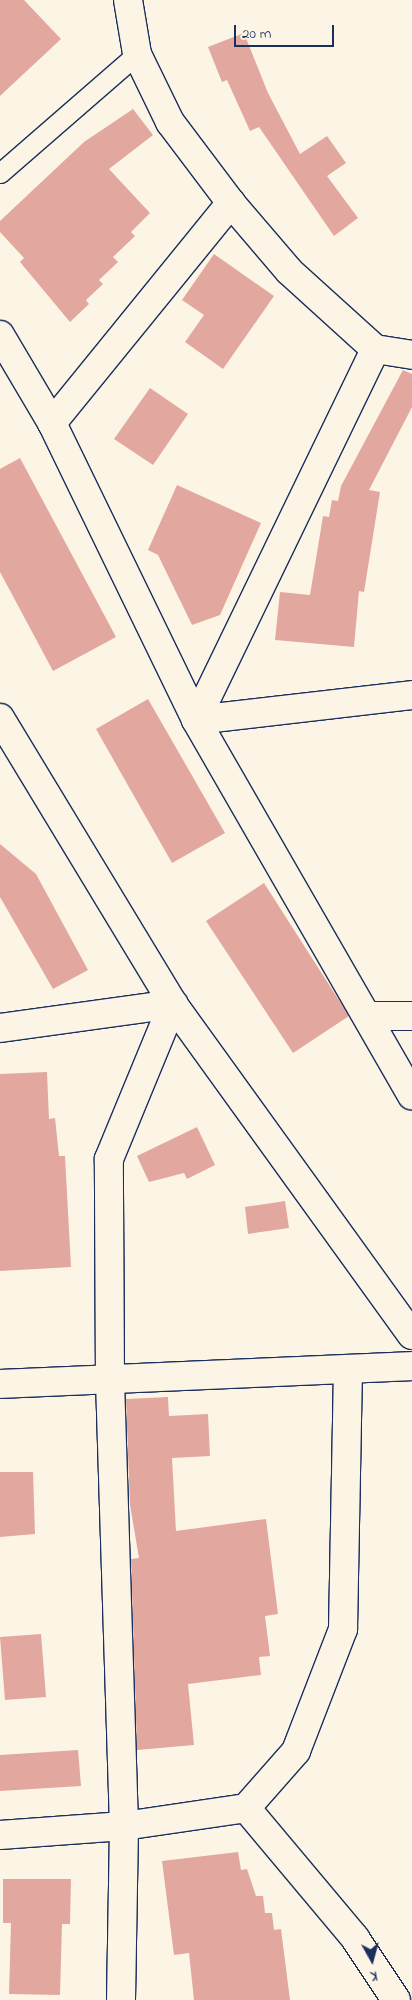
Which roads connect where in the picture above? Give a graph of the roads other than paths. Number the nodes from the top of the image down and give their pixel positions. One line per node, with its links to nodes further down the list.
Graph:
1 (128, 0): 2 (street)
2 (137, 54): 3 (lane); 4 (street)
3 (0, 173)
4 (231, 203): 6 (street); 8 (street)
5 (0, 335): 8 (street)
6 (375, 350): 7 (street); 11 (street)
7 (412, 355)
8 (52, 423): 11 (street)
9 (412, 695): 11 (street)
10 (0, 718): 12 (street)
11 (196, 720): 13 (street)
12 (173, 1004): 15 (street); 17 (street); 20 (street)
13 (370, 1016): 14 (street); 16 (street)
14 (412, 1016)
15 (0, 1028)
16 (412, 1096)
17 (412, 1335)
18 (412, 1366): 19 (street)
19 (348, 1370): 20 (street); 22 (street)
20 (110, 1382): 21 (street); 23 (street)
21 (0, 1384)
22 (246, 1808): 23 (street); 26 (street)
23 (124, 1826): 24 (street); 25 (street)
24 (0, 1835)
25 (121, 2000)
26 (396, 2000)

